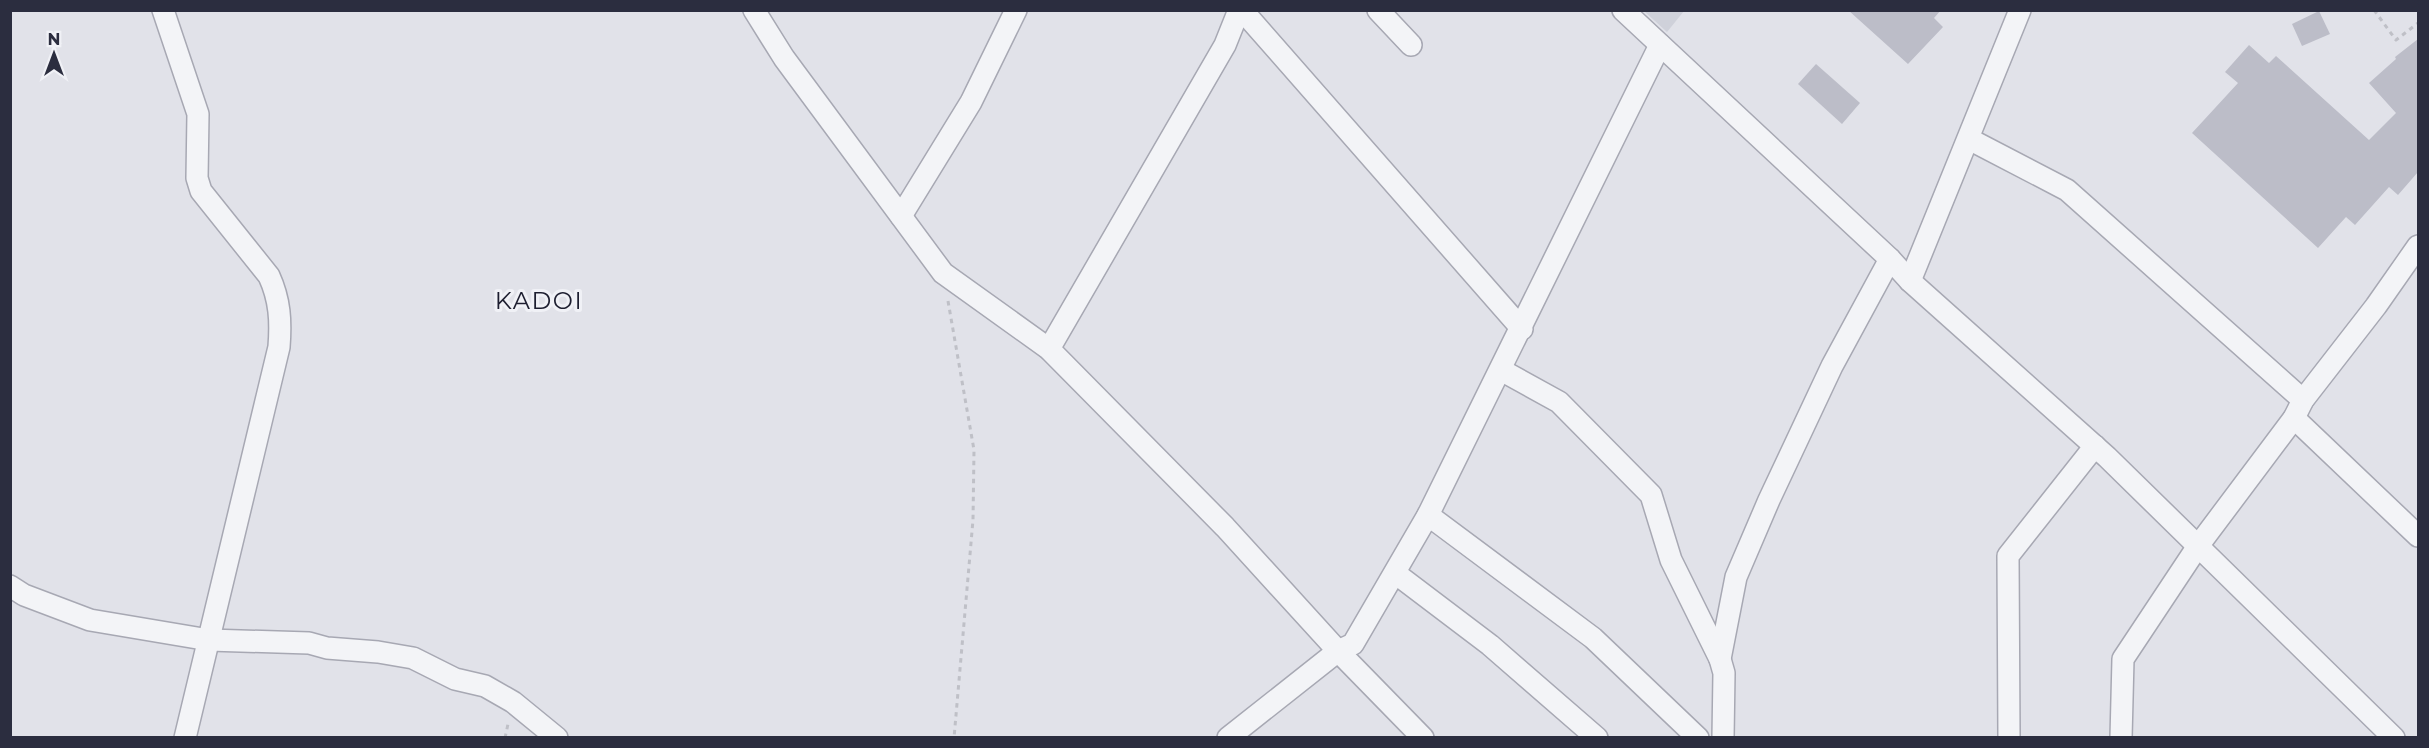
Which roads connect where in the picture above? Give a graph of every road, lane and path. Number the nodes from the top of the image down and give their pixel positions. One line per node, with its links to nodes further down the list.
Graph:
1 (163, 10): 28 (street)
2 (754, 10): 13 (street)
3 (1016, 10): 13 (street)
4 (1240, 10): 18 (street); 19 (street)
5 (1378, 10): 10 (street)
6 (1623, 10): 11 (street)
7 (2020, 10): 12 (street)
8 (2374, 10): 9 (path)
9 (2418, 23)
10 (1411, 45)
11 (1660, 45): 15 (street); 18 (street)
12 (1969, 139): 17 (street); 21 (street)
13 (902, 216): 16 (street)
14 (2418, 246): 21 (street)
15 (1890, 259): 17 (street); 30 (street)
16 (943, 273): 19 (street); 33 (path)
17 (1910, 281): 22 (street)
18 (1522, 329): 20 (street)
19 (1049, 349): 29 (street)
20 (1501, 370): 23 (street); 30 (street)
21 (2299, 409): 24 (street); 25 (street)
22 (2095, 446): 25 (street); 39 (street)
23 (1428, 515): 26 (street); 37 (street)
24 (2418, 536)
25 (2198, 546): 40 (street); 41 (street)
26 (1395, 573): 29 (street); 36 (street)
27 (10, 586): 28 (street)
28 (209, 640): 31 (street); 32 (street)
29 (1338, 651): 34 (street); 35 (street)
30 (1720, 659): 38 (street)
31 (185, 738)
32 (557, 738)
33 (954, 738)
34 (1228, 738)
35 (1423, 738)
36 (1597, 738)
37 (1698, 738)
38 (1724, 738)
39 (2009, 738)
40 (2121, 738)
41 (2394, 738)

